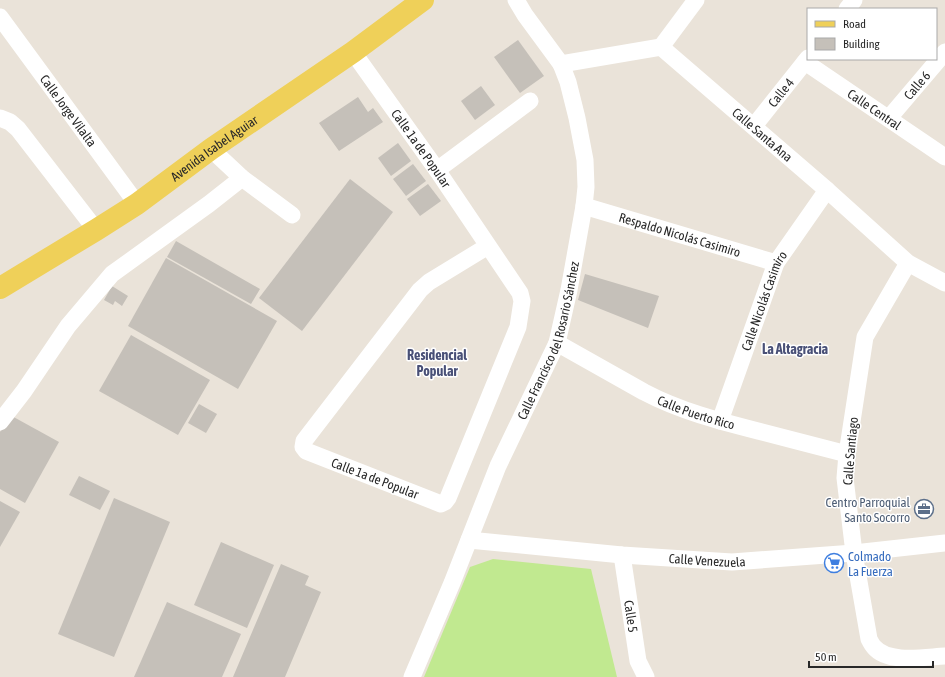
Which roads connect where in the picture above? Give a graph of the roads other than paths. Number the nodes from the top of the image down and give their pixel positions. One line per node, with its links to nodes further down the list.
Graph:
1 (422, 0): 8 (main road, Avenida Isabel Aguiar)
2 (516, 0): 11 (street, Calle Francisco del Rosario Sánchez)
3 (696, 0): 7 (street)
4 (854, 0): 5 (street)
5 (848, 8)
6 (0, 17): 21 (street, Calle Jorge Vilalta)
7 (661, 47): 11 (street); 15 (street, Calle Santa Ana)
8 (353, 52): 16 (main road, Avenida Isabel Aguiar); 18 (street, Calle 1a de Popular)
9 (945, 52): 14 (street, Calle 6)
10 (806, 60): 14 (street, Calle Central); 15 (street, Calle 4)
11 (561, 64): 22 (street, Calle Francisco del Rosario Sánchez)
12 (530, 101): 18 (street)
13 (0, 118): 24 (street)
14 (889, 118): 17 (street, Calle Central)
15 (754, 126): 20 (street, Calle Santa Ana)
16 (211, 150): 19 (street); 21 (main road, Avenida Isabel Aguiar)
17 (945, 157)
18 (437, 170): 25 (street, Calle 1a de Popular)
19 (242, 178): 23 (street); 32 (street)
20 (826, 190): 26 (street, Calle Nicolás Casimiro); 27 (street, Calle Santa Ana)
21 (137, 204): 24 (main road, Avenida Isabel Aguiar)
22 (584, 206): 26 (street, Respaldo Nicolás Casimiro); 30 (street, Calle Francisco del Rosario Sánchez)
23 (292, 214)
24 (96, 230): 29 (main road, Avenida Isabel Aguiar)
25 (488, 246): 25 (street, Calle 1a de Popular)
26 (776, 263): 31 (street, Calle Nicolás Casimiro)
27 (908, 263): 28 (street, Calle Santa Ana); 33 (street, Calle Santiago)
28 (945, 283)
29 (0, 288)
30 (557, 342): 31 (street, Calle Puerto Rico); 34 (street, Calle Francisco del Rosario Sánchez)
31 (720, 421): 33 (street, Calle Puerto Rico)
32 (0, 422)
33 (847, 454): 36 (street, Calle Santiago)
34 (469, 540): 37 (street, Calle Venezuela); 39 (street, Calle Francisco del Rosario Sánchez)
35 (945, 543): 36 (street, Calle Venezuela)
36 (854, 553): 37 (street, Calle Venezuela); 38 (street, Calle Santiago)
37 (622, 555): 40 (street, Calle 5)
38 (945, 656)
39 (412, 677)
40 (646, 677)

